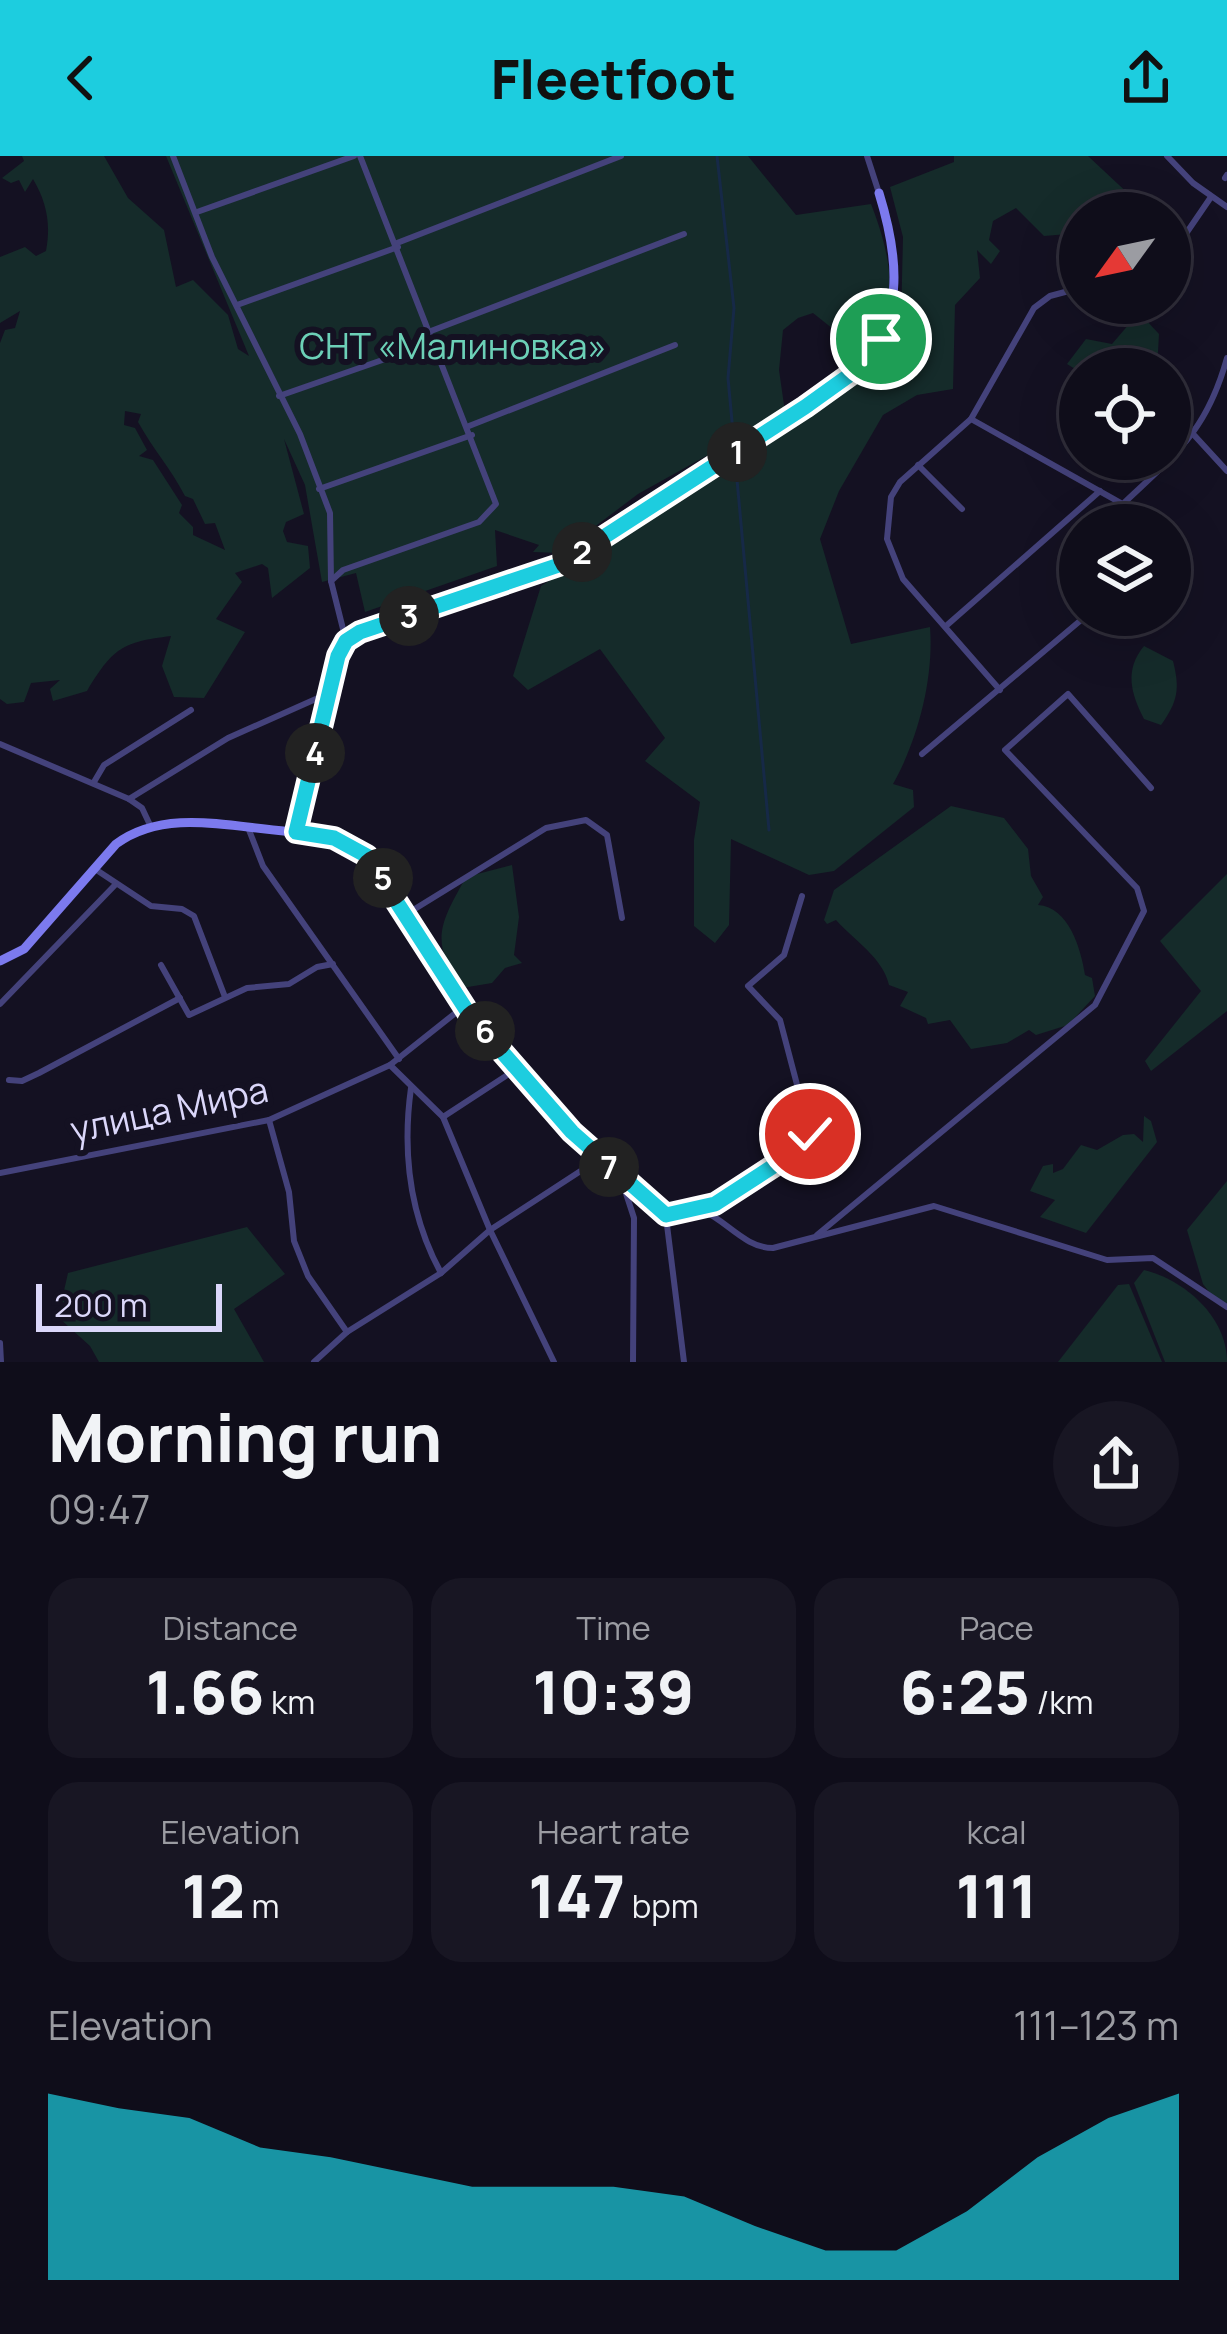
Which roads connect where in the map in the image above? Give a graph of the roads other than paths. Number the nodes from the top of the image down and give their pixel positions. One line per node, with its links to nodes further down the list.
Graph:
1 (173, 156): 9 (street)
2 (357, 156): 9 (street); 12 (street)
3 (621, 156): 12 (street)
4 (867, 156): 6 (street)
5 (1167, 156): 7 (street)
6 (879, 193): 33 (street)
7 (1211, 197): 8 (street); 10 (street)
8 (1227, 207)
9 (197, 212): 14 (street)
10 (1191, 226)
11 (685, 234): 15 (street)
12 (397, 245): 14 (street); 15 (street)
13 (1059, 294): 20 (street)
14 (237, 305): 19 (street)
15 (431, 331): 16 (street)
16 (435, 342): 19 (street); 21 (street)
17 (675, 345): 21 (street)
18 (1226, 361): 22 (street)
19 (279, 396): 25 (street)
20 (971, 419): 23 (street); 26 (street)
21 (471, 430): 25 (street); 30 (street)
22 (1194, 434): 24 (street); 27 (street)
23 (918, 464): 29 (street); 31 (street)
24 (1227, 471)
25 (319, 489): 30 (street)
26 (1100, 491): 27 (street); 31 (street)
27 (1125, 502): 28 (street)
28 (1128, 504)
29 (962, 509)
30 (331, 581): 33 (street)
31 (946, 626): 34 (street)
32 (1063, 636): 34 (street)
33 (346, 641): 35 (street)
34 (1000, 690): 38 (street)
35 (329, 693): 41 (street); 44 (street)
36 (191, 710): 39 (street)
37 (0, 744): 39 (street)
38 (922, 754)
39 (94, 782): 41 (street)
40 (1150, 788): 74 (street)
41 (129, 799): 42 (street)
42 (150, 825): 43 (street); 45 (street)
43 (249, 830): 44 (street); 53 (street)
44 (296, 832): 48 (street)
45 (95, 868): 46 (street); 50 (street)
46 (115, 885): 54 (street); 55 (street)
47 (802, 896): 71 (street)
48 (405, 915): 49 (street); 58 (street)
49 (622, 918)
50 (19, 952): 51 (street); 54 (street)
51 (0, 961)
52 (161, 964): 56 (street)
53 (333, 964): 55 (street); 59 (street)
54 (31, 967): 57 (street)
55 (225, 997): 56 (street)
56 (180, 998): 63 (street)
57 (0, 1004)
58 (463, 1007): 59 (street, улица Мира); 61 (street)
59 (399, 1059): 60 (street, улица Мира)
60 (390, 1065): 65 (street); 67 (street, улица Мира)
61 (518, 1068): 66 (street); 68 (street)
62 (0, 1074): 63 (street)
63 (9, 1079): 64 (street)
64 (0, 1087)
65 (411, 1088): 66 (street); 75 (street)
66 (443, 1117): 73 (street)
67 (269, 1120): 69 (street, улица Мира); 77 (street)
68 (599, 1159): 70 (street); 73 (street)
69 (0, 1173)
70 (620, 1175): 72 (street); 82 (street)
71 (702, 1210): 72 (street); 74 (street)
72 (666, 1215): 83 (street)
73 (490, 1230): 75 (street); 81 (street)
74 (817, 1235): 76 (street)
75 (441, 1273): 77 (street)
76 (1227, 1307)
77 (347, 1332): 80 (street)
78 (0, 1343): 79 (street)
79 (1, 1362)
80 (314, 1362)
81 (554, 1362)
82 (633, 1362)
83 (684, 1362)

